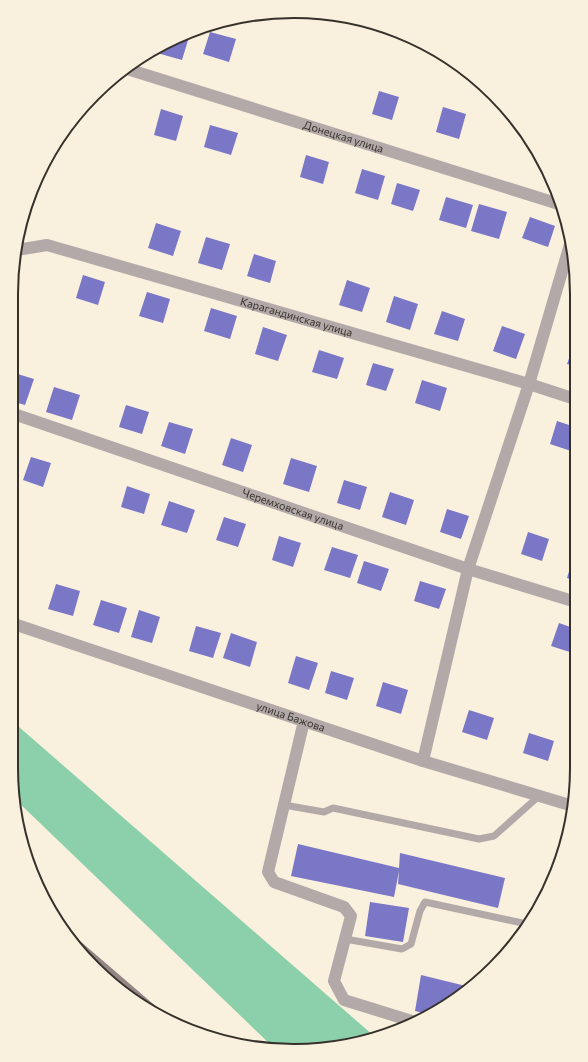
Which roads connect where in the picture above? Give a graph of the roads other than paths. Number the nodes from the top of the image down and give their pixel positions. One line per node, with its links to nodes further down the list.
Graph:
1 (133, 71): 2 (street, Донецкая улица)
2 (554, 201)
3 (21, 249): 5 (street, Карагандинская улица)
4 (567, 253): 5 (street)
5 (528, 384): 6 (street, Карагандинская улица); 8 (street)
6 (570, 397)
7 (18, 415): 8 (street, Черемховская улица)
8 (468, 569): 9 (street, Черемховская улица); 12 (street)
9 (570, 600)
10 (18, 625): 11 (street, улица Бажова)
11 (304, 721): 12 (street, улица Бажова); 14 (street)
12 (423, 761): 13 (street, улица Бажова)
13 (539, 796): 14 (lane); 15 (street, улица Бажова)
14 (284, 805): 17 (street)
15 (568, 805)
16 (522, 923): 17 (lane)
17 (345, 939): 18 (street)
18 (407, 1020)

